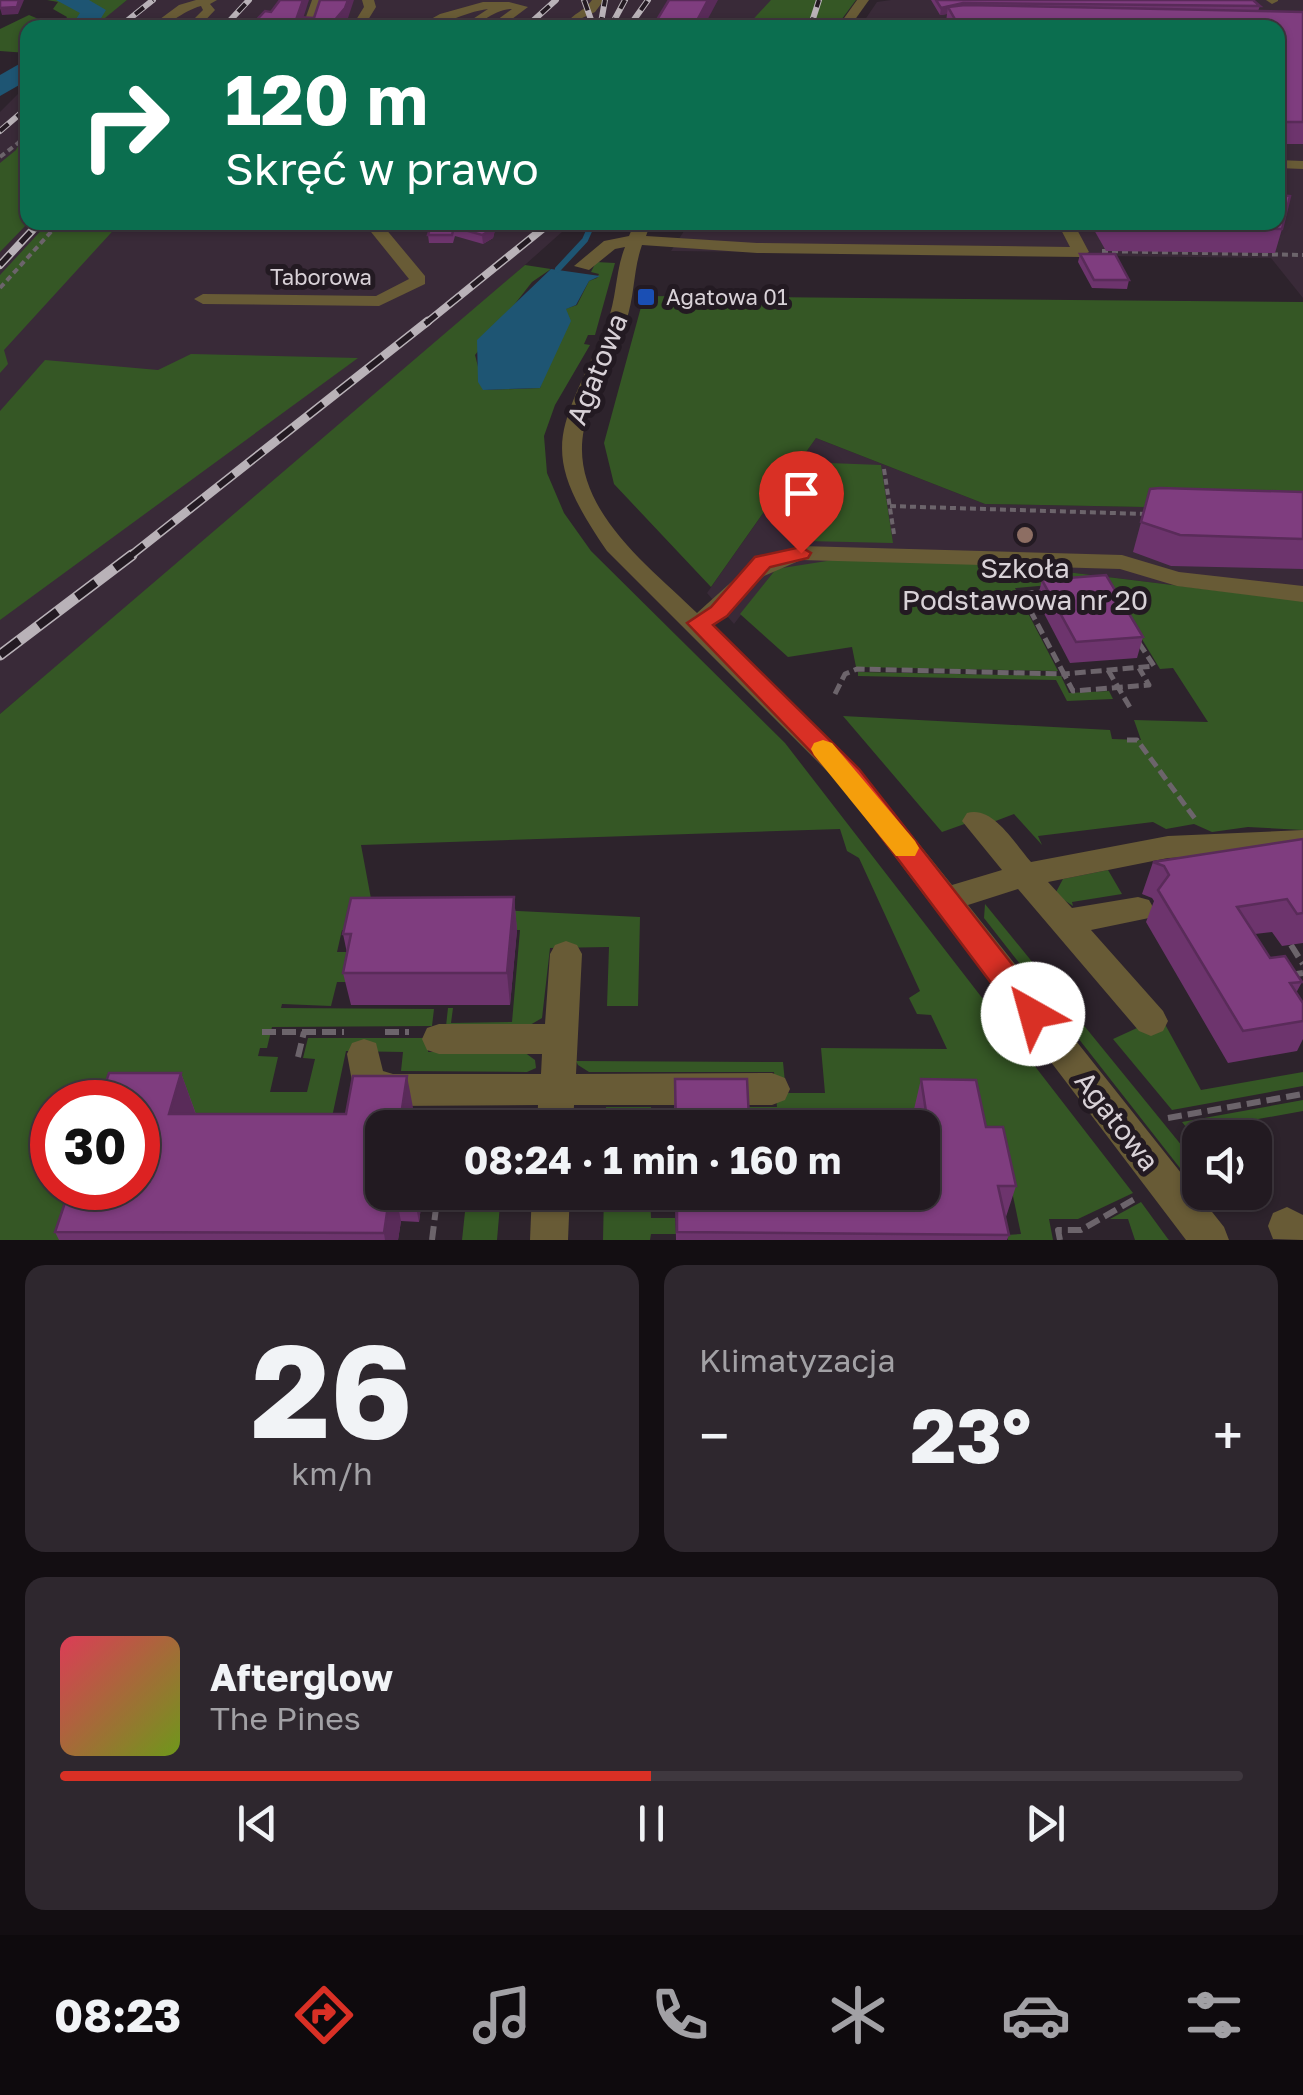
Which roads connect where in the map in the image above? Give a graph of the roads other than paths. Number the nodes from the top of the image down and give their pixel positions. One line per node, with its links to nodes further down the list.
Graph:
1 (206, 0): 5 (street)
2 (598, 0): 9 (street)
3 (506, 2): 6 (street); 7 (street); 8 (street)
4 (1000, 18): 10 (street)
5 (165, 20)
6 (436, 20)
7 (478, 20)
8 (503, 20)
9 (574, 20)
10 (947, 20)
11 (378, 230): 18 (street, Taborowa)
12 (664, 230): 15 (street, Agatowa)
13 (1070, 230): 15 (street)
14 (640, 231): 15 (street); 16 (street); 17 (street, Agatowa)
15 (658, 242): 17 (street, Agatowa)
16 (584, 266)
17 (630, 284): 20 (street, Agatowa)
18 (203, 299)
19 (1303, 594): 20 (street)
20 (698, 623): 24 (street, Agatowa)
21 (977, 821): 23 (street)
22 (1303, 841): 23 (street)
23 (1023, 875): 24 (street); 26 (street)
24 (945, 900): 37 (street, Agatowa)
25 (1138, 909): 26 (street)
26 (1063, 922): 28 (street)
27 (566, 954): 30 (street)
28 (1151, 1021)
29 (440, 1039): 30 (street)
30 (560, 1039): 32 (street)
31 (364, 1054): 32 (street)
32 (557, 1090): 33 (street); 34 (street)
33 (772, 1090)
34 (556, 1110)
35 (550, 1210): 36 (street)
36 (549, 1240)
37 (1210, 1240)

